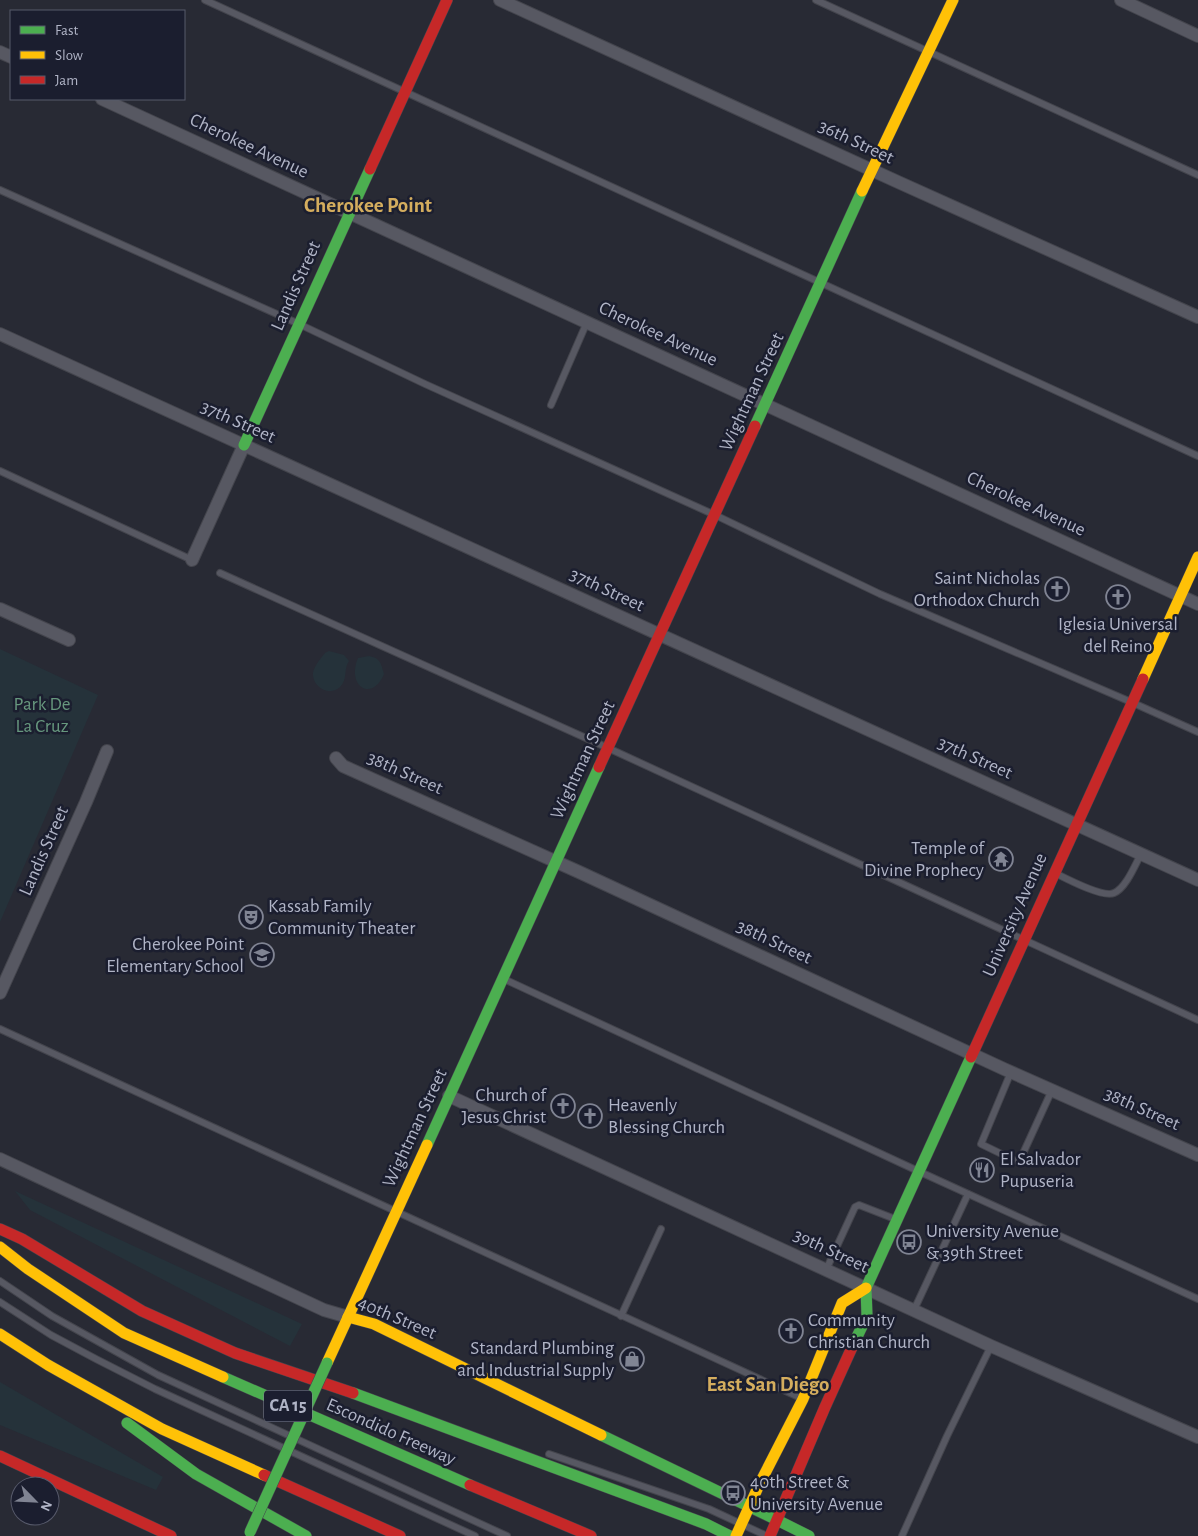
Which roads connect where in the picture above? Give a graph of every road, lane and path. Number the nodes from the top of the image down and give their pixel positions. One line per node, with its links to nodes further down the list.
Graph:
1 (205, 0): 9 (lane)
2 (447, 0): 9 (main road, Landis Street)
3 (500, 0): 11 (street, 36th Street)
4 (816, 0): 8 (lane)
5 (953, 0): 8 (main road, Wightman Street)
6 (1121, 0): 7 (street)
7 (1198, 36)
8 (929, 51): 11 (main road, Wightman Street); 12 (lane)
9 (405, 92): 14 (main road, Landis Street); 15 (lane)
10 (104, 100): 14 (street, Cherokee Avenue)
11 (872, 170): 15 (main road, Wightman Street); 16 (street, 36th Street)
12 (1198, 175)
13 (0, 190): 18 (lane)
14 (350, 212): 17 (street, Cherokee Avenue); 18 (main road, Landis Street)
15 (821, 282): 20 (main road, Wightman Street); 23 (lane)
16 (1198, 317)
17 (587, 322): 20 (street, Cherokee Avenue); 21 (lane)
18 (299, 324): 22 (main road, Landis Street); 25 (lane)
19 (0, 334): 22 (street, 37th Street)
20 (765, 404): 25 (main road, Wightman Street); 29 (street, Cherokee Avenue)
21 (551, 405)
22 (244, 445): 27 (street, Landis Street); 32 (street, 37th Street)
23 (1198, 456)
24 (0, 471): 27 (lane)
25 (715, 515): 32 (main road, Wightman Street); 34 (lane)
26 (1198, 557): 29 (main road, University Avenue)
27 (192, 560)
28 (220, 574): 36 (lane)
29 (1180, 596): 30 (street, Cherokee Avenue); 34 (main road, University Avenue)
30 (1198, 604)
31 (0, 609): 33 (street)
32 (660, 635): 36 (main road, Wightman Street); 39 (street, 37th Street)
33 (70, 640)
34 (1131, 702): 35 (lane); 39 (main road, University Avenue)
35 (1198, 732)
36 (608, 748): 41 (main road, Wightman Street); 44 (lane)
37 (107, 751): 46 (street, Landis Street)
38 (336, 758): 41 (street, 38th Street)
39 (1076, 824): 40 (street, 37th Street); 42 (main road, University Avenue)
40 (1140, 854): 42 (lane); 43 (street, 37th Street)
41 (556, 862): 45 (main road, Wightman Street); 49 (street, 38th Street)
42 (1054, 873): 44 (main road, University Avenue)
43 (1198, 880)
44 (1024, 939): 47 (lane); 49 (main road, University Avenue)
45 (503, 978): 52 (main road, Wightman Street); 55 (lane)
46 (0, 993)
47 (1198, 1020)
48 (0, 1029): 57 (lane)
49 (972, 1054): 50 (street, 38th Street); 55 (main road, University Avenue)
50 (1011, 1072): 51 (street, 38th Street); 51 (lane)
51 (1052, 1090): 53 (street, 38th Street)
52 (449, 1096): 57 (main road, Wightman Street); 62 (street, 39th Street)
53 (1198, 1155)
54 (0, 1158): 69 (street, 40th Street)
55 (918, 1171): 56 (lane); 58 (main road, University Avenue)
56 (968, 1194): 65 (lane); 67 (lane)
57 (396, 1212): 68 (lane); 69 (main road, Wightman Street)
58 (896, 1220): 62 (lane); 64 (main road, University Avenue)
59 (661, 1228): 68 (lane)
60 (0, 1229): 74 (main road)
61 (0, 1247): 88 (main road, Escondido Freeway / CA 15)
62 (826, 1270): 64 (street, 39th Street)
63 (0, 1281): 87 (lane)
64 (866, 1288): 67 (street, 39th Street); 73 (main road); 80 (main road, University Avenue)
65 (1198, 1298)
66 (0, 1302): 86 (lane)
67 (914, 1310): 71 (street, 39th Street)
68 (621, 1316): 73 (lane)
69 (348, 1317): 79 (main road, 40th Street); 82 (main road, Wightman Street, bridge)
70 (0, 1334): 72 (main road)
71 (991, 1346): 76 (street, 39th Street); 93 (lane)
72 (48, 1365): 84 (main road); 85 (main road)
73 (802, 1399): 79 (main road)
74 (376, 1401): 75 (lane); 89 (main road)
75 (426, 1412)
76 (1198, 1437)
77 (545, 1452): 81 (lane)
78 (0, 1456): 83 (main road)
79 (750, 1506): 80 (main road, 40th Street); 81 (main road)
80 (777, 1520): 91 (main road, University Avenue); 92 (main road, 40th Street)
81 (742, 1523): 90 (main road); 91 (lane)
82 (249, 1534)
83 (171, 1536)
84 (306, 1536)
85 (400, 1536)
86 (475, 1536)
87 (507, 1536)
88 (591, 1536)
89 (730, 1536)
90 (736, 1536)
91 (769, 1536)
92 (810, 1536)
93 (902, 1536)

